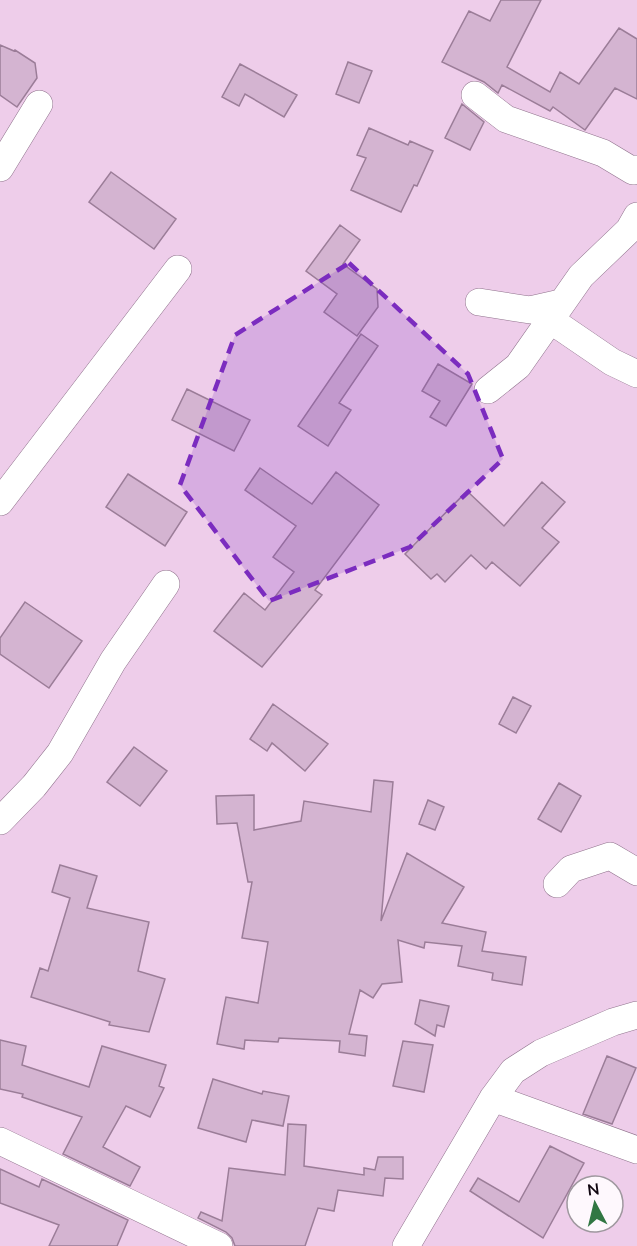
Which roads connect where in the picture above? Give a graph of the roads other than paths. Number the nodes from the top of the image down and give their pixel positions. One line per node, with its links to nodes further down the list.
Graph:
1 (475, 95): 4 (street)
2 (39, 104): 3 (street)
3 (0, 168)
4 (637, 169)
5 (637, 216): 8 (street)
6 (178, 269): 11 (street)
7 (479, 302): 8 (street)
8 (555, 311): 9 (street); 10 (street)
9 (637, 374)
10 (488, 390)
11 (0, 502)
12 (166, 584): 13 (street)
13 (0, 821)
14 (637, 872): 15 (street)
15 (557, 884)
16 (637, 1015): 17 (street)
17 (493, 1098): 19 (street); 21 (street)
18 (0, 1141): 20 (street)
19 (637, 1150)
20 (219, 1246)
21 (407, 1246)

